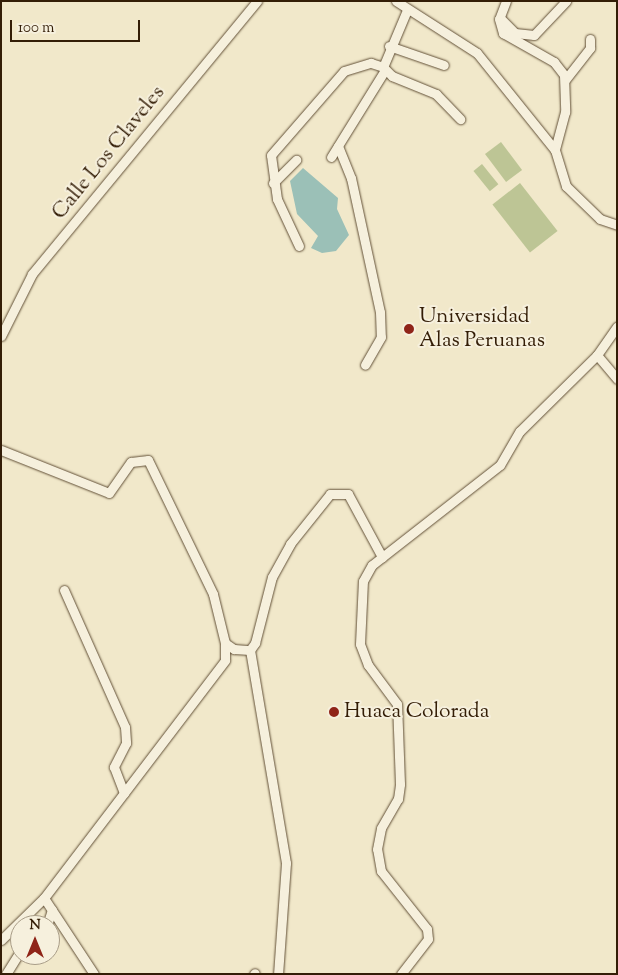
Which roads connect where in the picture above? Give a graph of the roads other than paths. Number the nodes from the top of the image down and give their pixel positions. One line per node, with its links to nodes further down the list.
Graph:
1 (257, 1): 21 (street, Calle Los Claveles)
2 (396, 1): 5 (street)
3 (506, 1): 6 (street)
4 (566, 1): 6 (street)
5 (407, 10): 8 (street); 14 (street)
6 (500, 17): 11 (street)
7 (590, 39): 11 (street)
8 (389, 46): 9 (street); 10 (street)
9 (444, 65)
10 (384, 68): 12 (street); 13 (street); 17 (street)
11 (565, 80): 14 (street)
12 (460, 119)
13 (338, 146): 15 (street); 23 (street)
14 (555, 150): 18 (street)
15 (331, 157)
16 (296, 160): 17 (street)
17 (273, 183): 19 (street)
18 (617, 226)
19 (300, 246)
20 (617, 326): 22 (street)
21 (1, 336)
22 (597, 355): 24 (street); 26 (street)
23 (364, 365)
24 (617, 379)
25 (1, 450): 28 (street)
26 (382, 557): 29 (street); 37 (street)
27 (64, 590): 30 (street)
28 (226, 643): 29 (street); 30 (street)
29 (250, 650): 36 (street)
30 (124, 793): 31 (street)
31 (44, 898): 32 (street); 34 (street)
32 (52, 910): 33 (street); 35 (street)
33 (50, 915)
34 (1, 940)
35 (94, 974)
36 (278, 974)
37 (401, 974)

